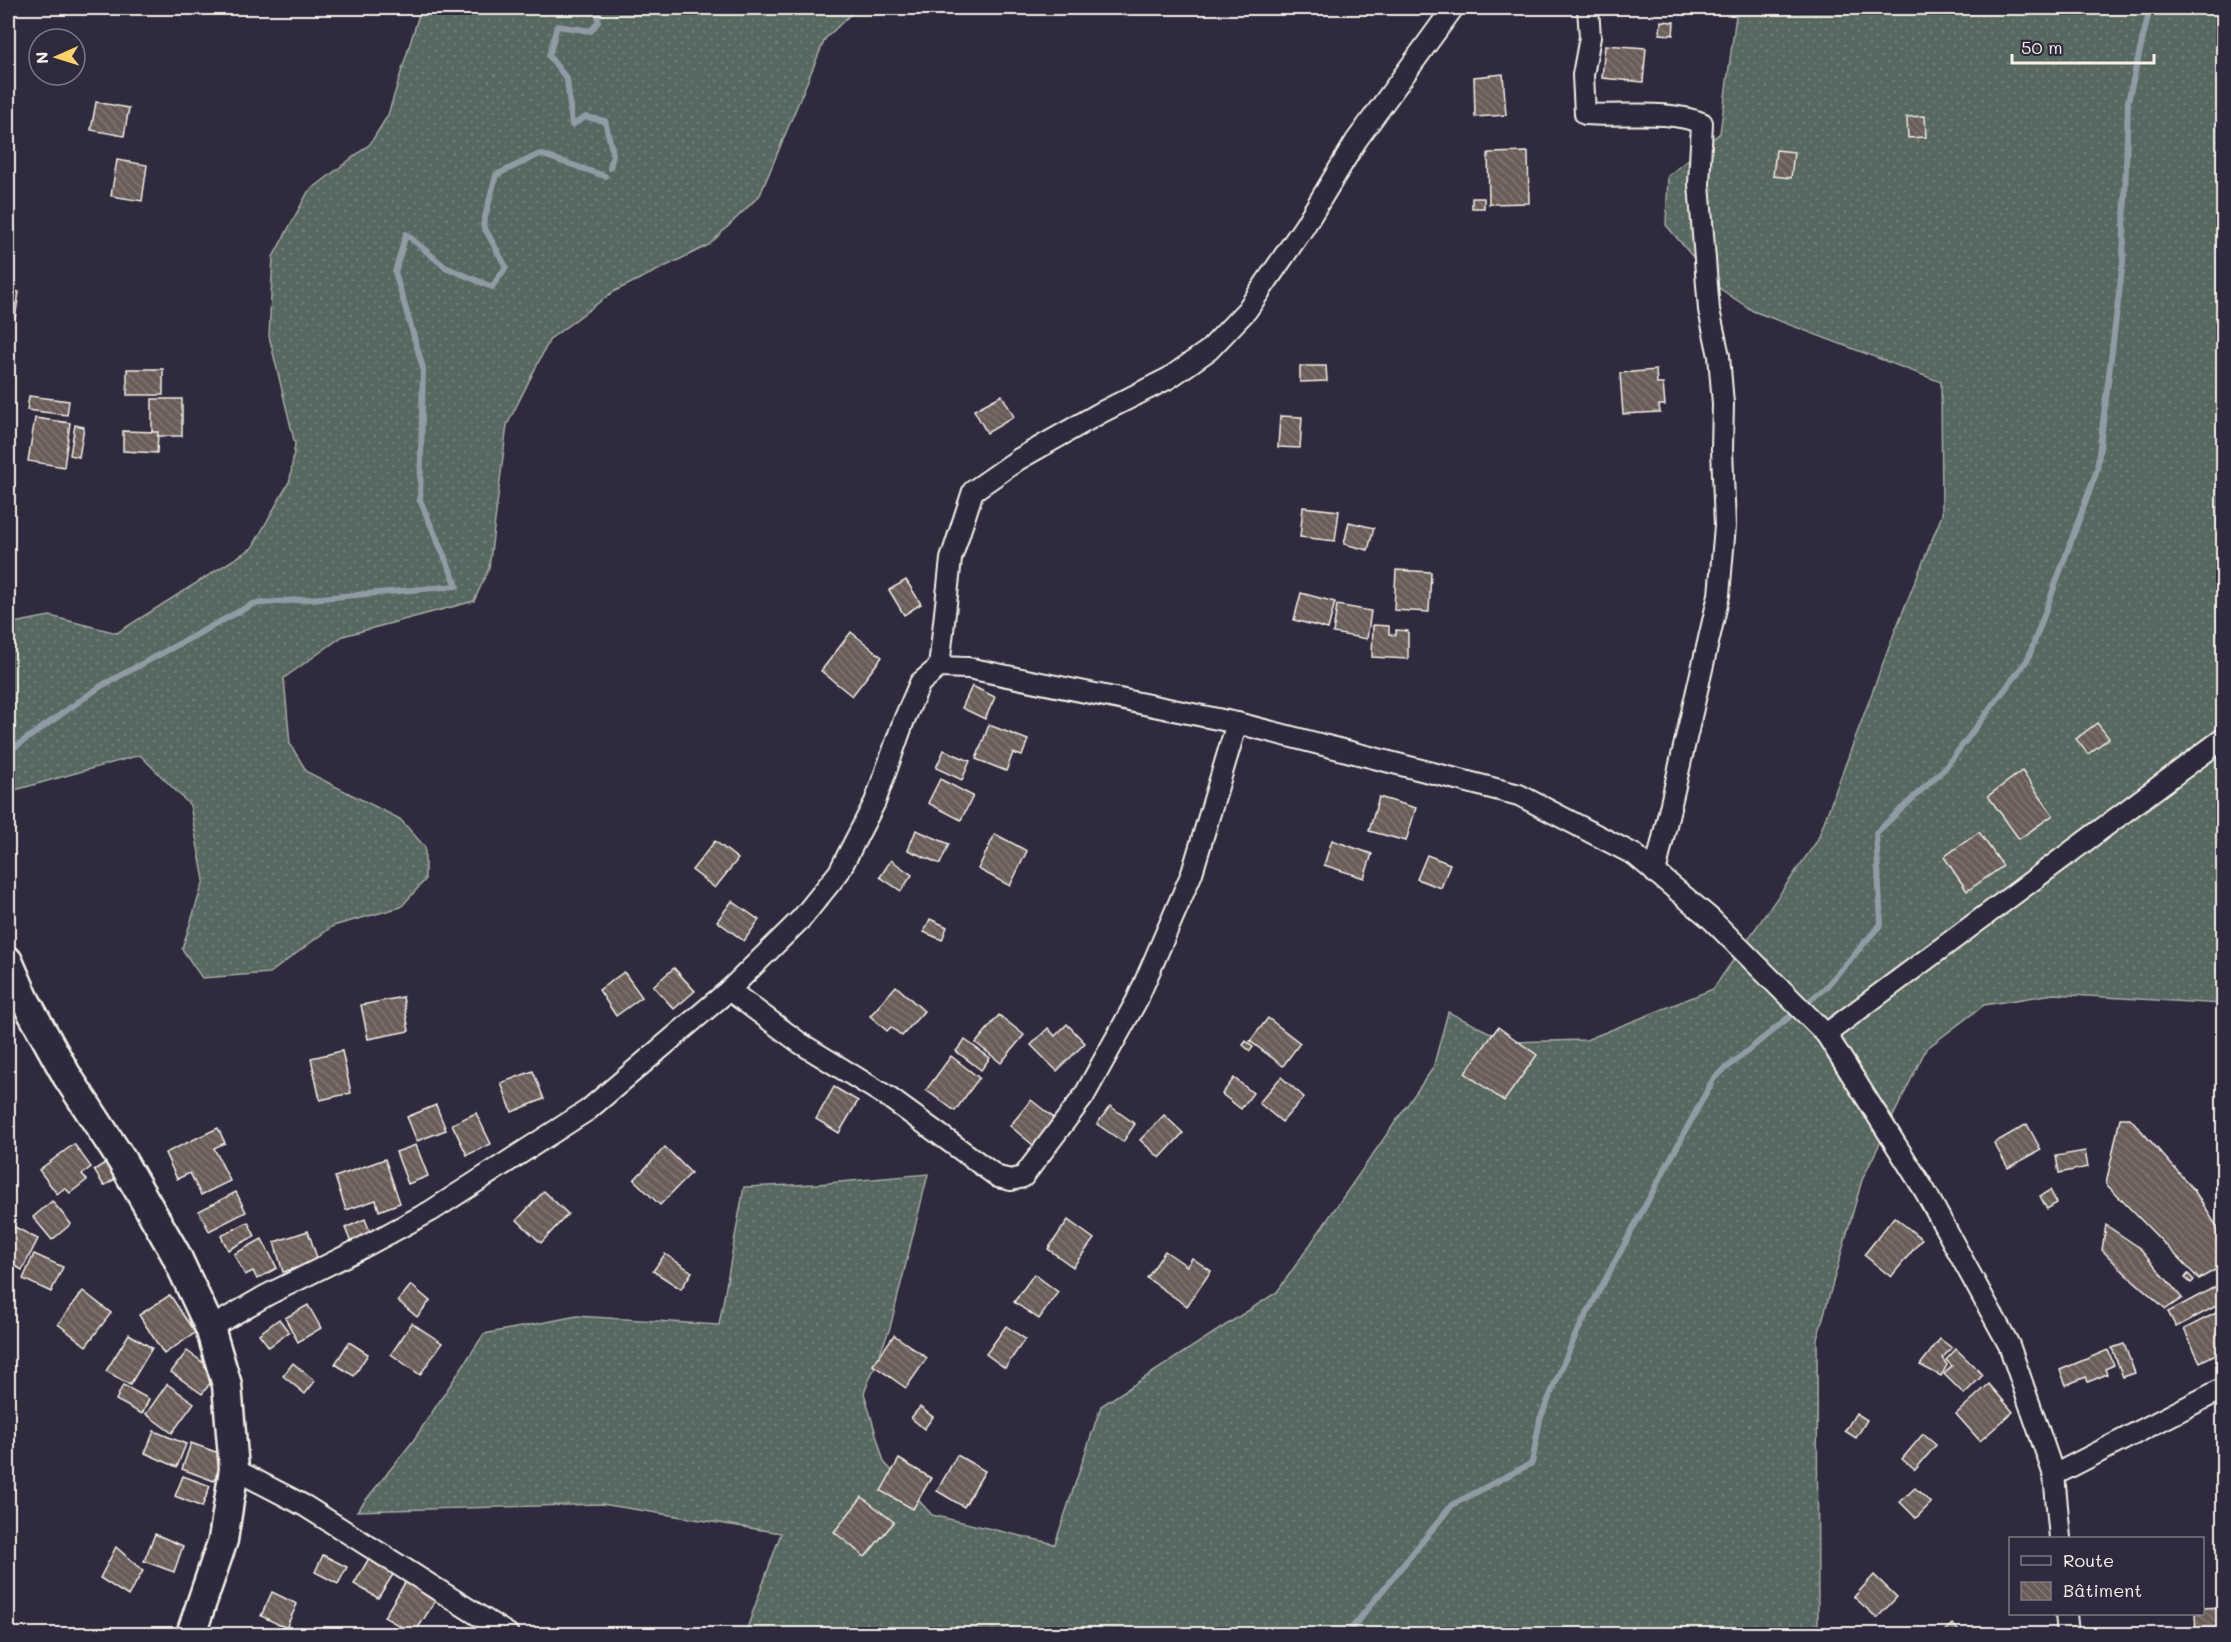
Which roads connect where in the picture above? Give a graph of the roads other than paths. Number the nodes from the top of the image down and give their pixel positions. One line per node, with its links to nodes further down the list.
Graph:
1 (1453, 8): 3 (street)
2 (1588, 8): 6 (street)
3 (939, 667): 4 (street); 8 (street)
4 (1237, 723): 6 (street); 8 (street)
5 (2223, 738): 9 (street)
6 (1655, 873): 9 (street)
7 (8, 961): 10 (street)
8 (729, 990): 10 (street)
9 (1826, 1035): 13 (street)
10 (210, 1328): 12 (street)
11 (2223, 1388): 13 (street)
12 (234, 1469): 16 (street); 17 (street)
13 (2054, 1475): 14 (street)
14 (2060, 1537)
15 (2066, 1615): 18 (street)
16 (191, 1635)
17 (508, 1635)
18 (2068, 1635)

